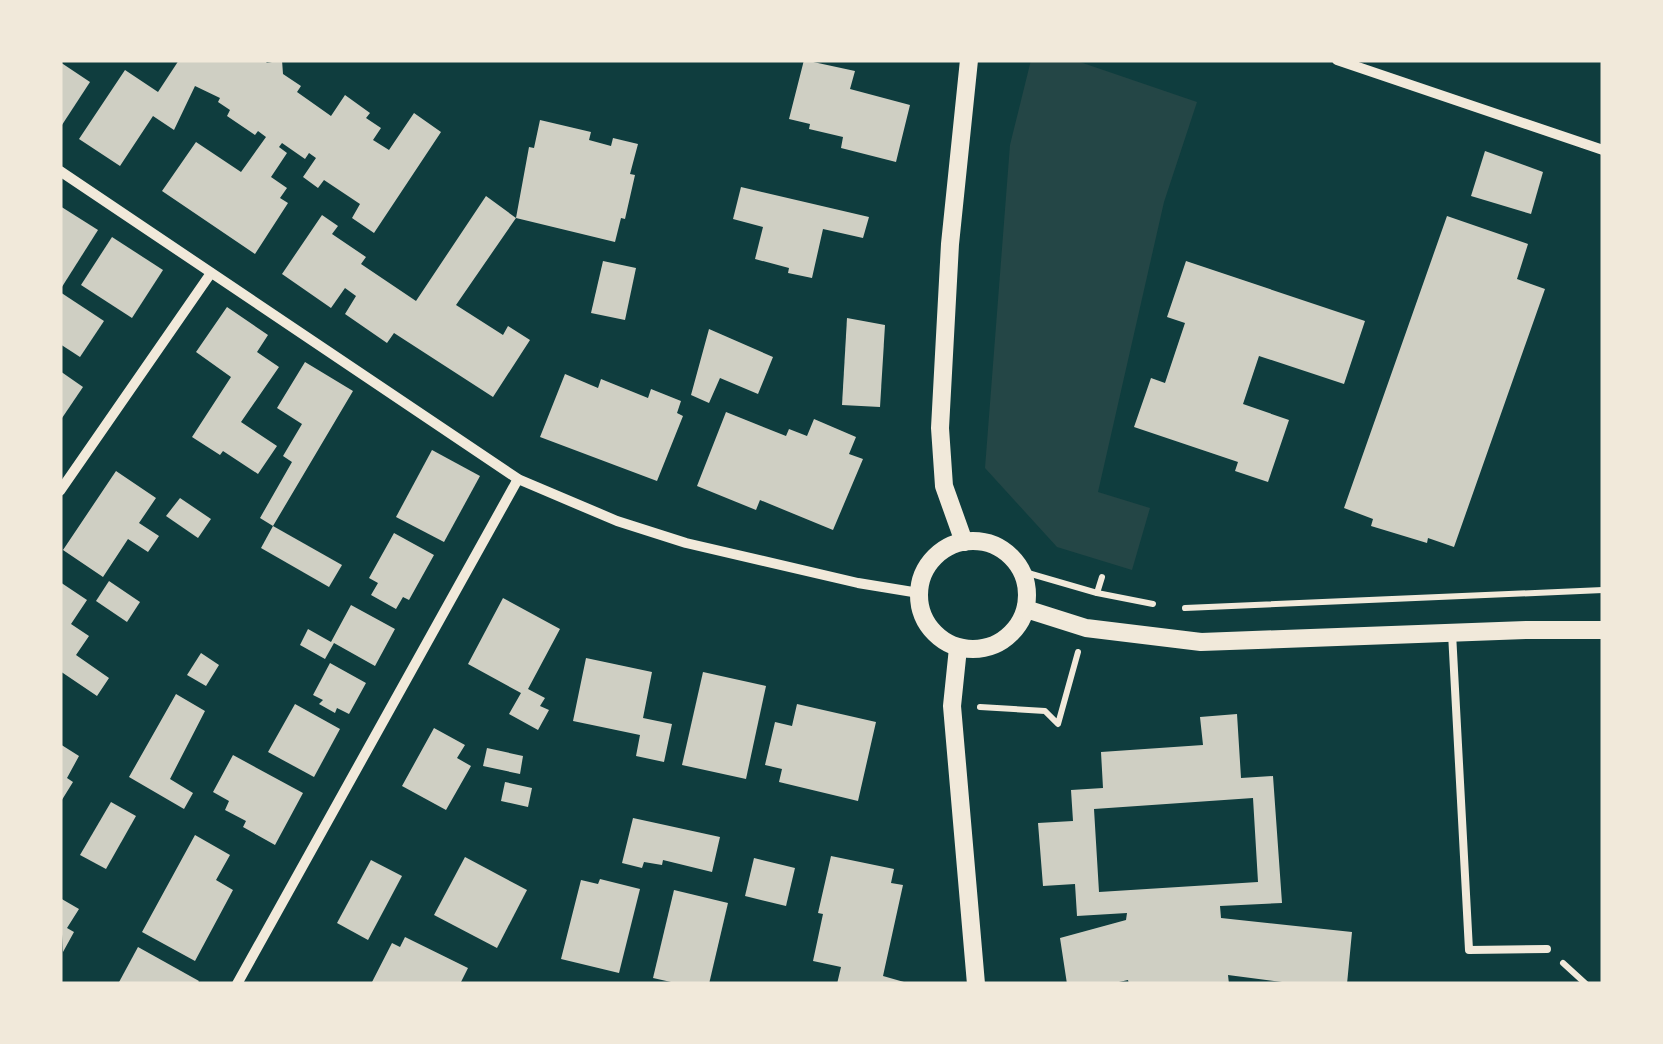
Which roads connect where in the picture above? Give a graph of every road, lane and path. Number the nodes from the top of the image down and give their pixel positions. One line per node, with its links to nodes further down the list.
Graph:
1 (969, 60): 8 (street)
2 (1337, 60): 3 (street)
3 (1603, 150)
4 (60, 171): 5 (street)
5 (212, 273): 6 (street); 7 (street)
6 (518, 479): 11 (street); 21 (street)
7 (60, 491)
8 (964, 542): 9 (street); 11 (street)
9 (1021, 571): 12 (path); 14 (street)
10 (1603, 590): 13 (path)
11 (919, 593): 18 (street)
12 (1162, 605)
13 (1178, 608)
14 (1026, 609): 15 (street); 18 (street)
15 (1086, 628): 17 (street); 19 (path)
16 (1603, 630): 17 (street)
17 (1452, 632): 20 (lane)
18 (958, 648): 19 (street)
19 (952, 706): 22 (street)
20 (1547, 949)
21 (237, 984)
22 (976, 984)

